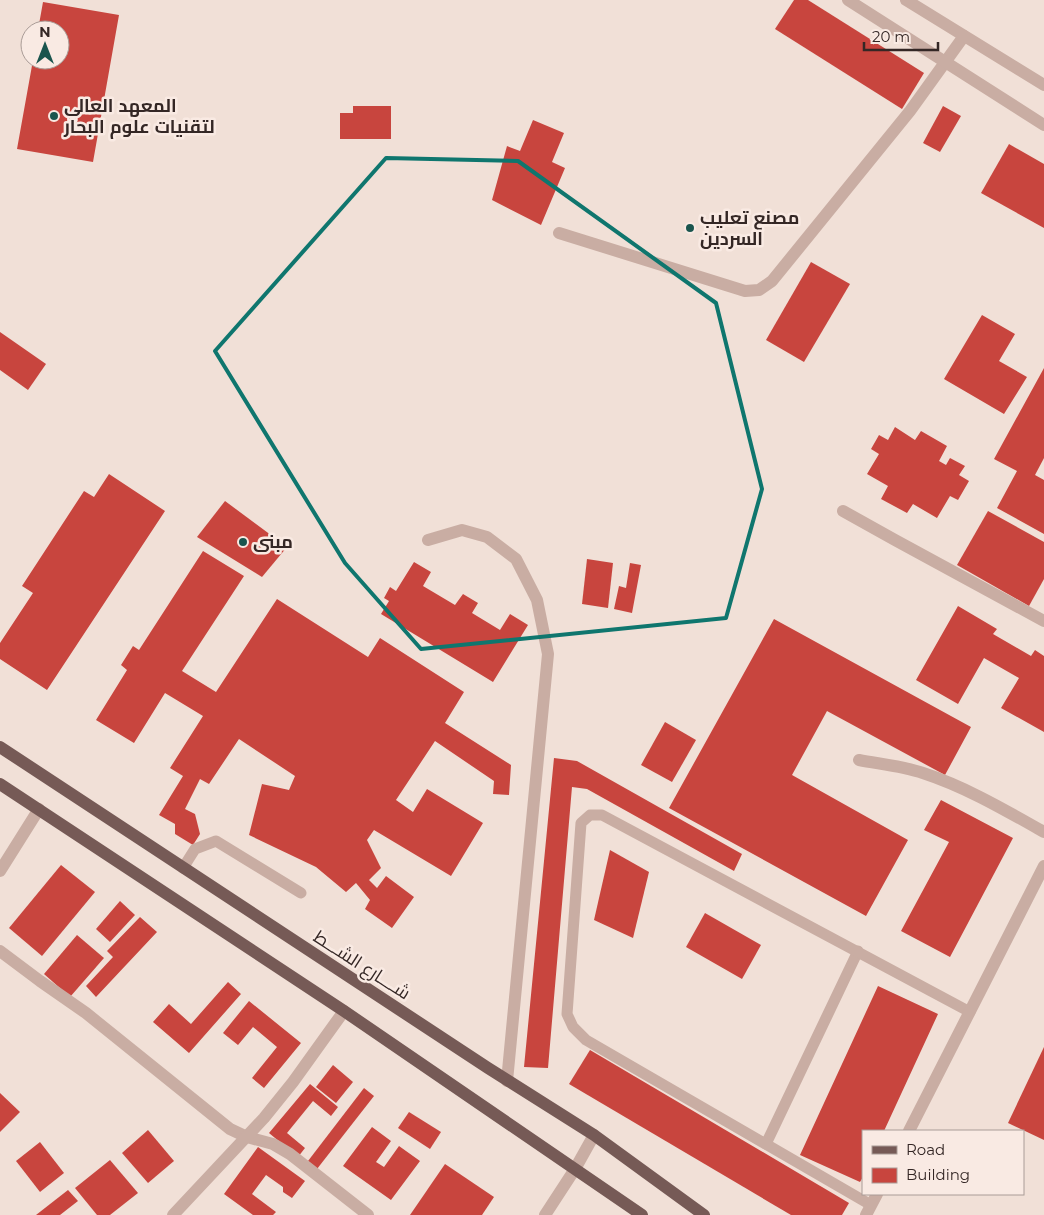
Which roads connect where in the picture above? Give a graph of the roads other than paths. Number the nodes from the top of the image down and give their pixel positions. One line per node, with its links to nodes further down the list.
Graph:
1 (848, 0): 4 (street)
2 (906, 0): 3 (street)
3 (964, 36): 4 (street); 5 (street)
4 (944, 63): 6 (street); 7 (street)
5 (1044, 85)
6 (1044, 125)
7 (559, 233)
8 (843, 510): 10 (street)
9 (428, 540): 24 (street)
10 (1044, 621)
11 (0, 747): 17 (main road, شــــارع الشـــط)
12 (859, 760): 15 (street)
13 (0, 784): 14 (main road)
14 (39, 809): 18 (street); 22 (main road)
15 (1044, 832)
16 (1044, 866): 23 (street)
17 (183, 868): 19 (lane); 24 (main road, شــــارع الشـــط)
18 (0, 871)
19 (301, 893)
20 (0, 951): 27 (street)
21 (858, 952): 23 (lane); 28 (lane); 28 (lane)
22 (344, 1011): 27 (street); 29 (main road)
23 (970, 1012): 25 (street)
24 (507, 1081): 26 (main road, شــــارع الشـــط)
25 (910, 1130)
26 (594, 1135): 29 (street); 35 (main road, شــــارع الشـــط)
27 (247, 1137): 31 (street); 32 (street)
28 (766, 1144): 30 (lane)
29 (575, 1169): 33 (street); 34 (main road)
30 (872, 1205)
31 (173, 1215)
32 (368, 1215)
33 (545, 1215)
34 (642, 1215)
35 (704, 1215)

